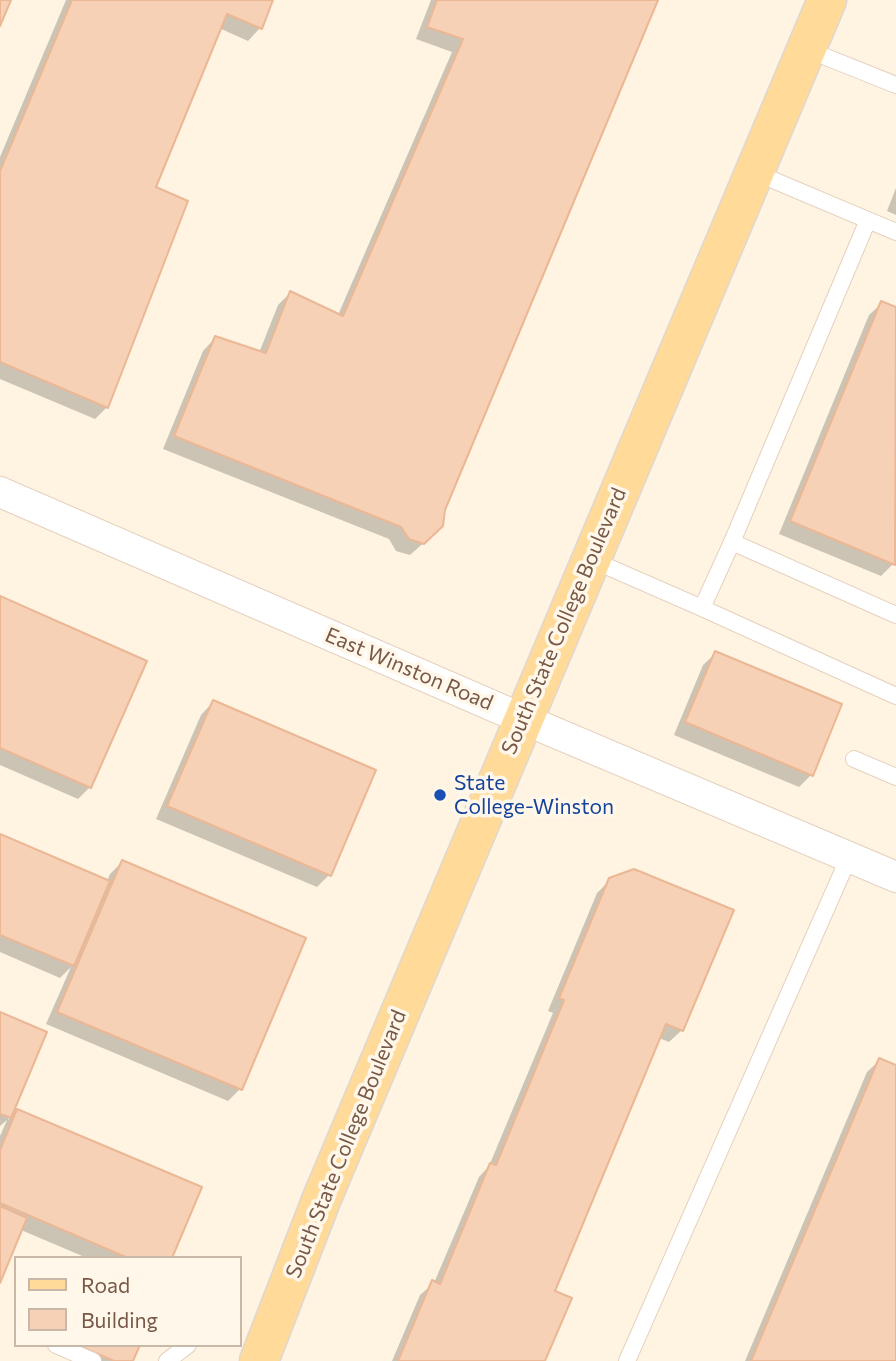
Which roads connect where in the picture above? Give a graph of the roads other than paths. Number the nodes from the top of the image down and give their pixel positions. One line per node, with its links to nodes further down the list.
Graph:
1 (827, 0): 2 (main road, South State College Boulevard)
2 (806, 49): 3 (lane); 4 (main road, South State College Boulevard)
3 (896, 85)
4 (754, 172): 5 (lane); 9 (main road, South State College Boulevard)
5 (867, 220): 6 (lane); 8 (lane)
6 (896, 232)
7 (1, 495): 13 (street, East Winston Road)
8 (732, 542): 10 (lane); 11 (lane)
9 (590, 558): 10 (lane); 13 (main road, South State College Boulevard)
10 (702, 608): 12 (lane)
11 (896, 615)
12 (896, 696)
13 (523, 719): 16 (street, East Winston Road); 22 (main road, South State College Boulevard)
14 (854, 759): 15 (lane)
15 (896, 777)
16 (849, 857): 17 (street, East Winston Road); 23 (lane)
17 (896, 877)
18 (61, 1347): 20 (lane)
19 (185, 1347): 21 (lane)
20 (93, 1361)
21 (167, 1361)
22 (259, 1361)
23 (627, 1361)

